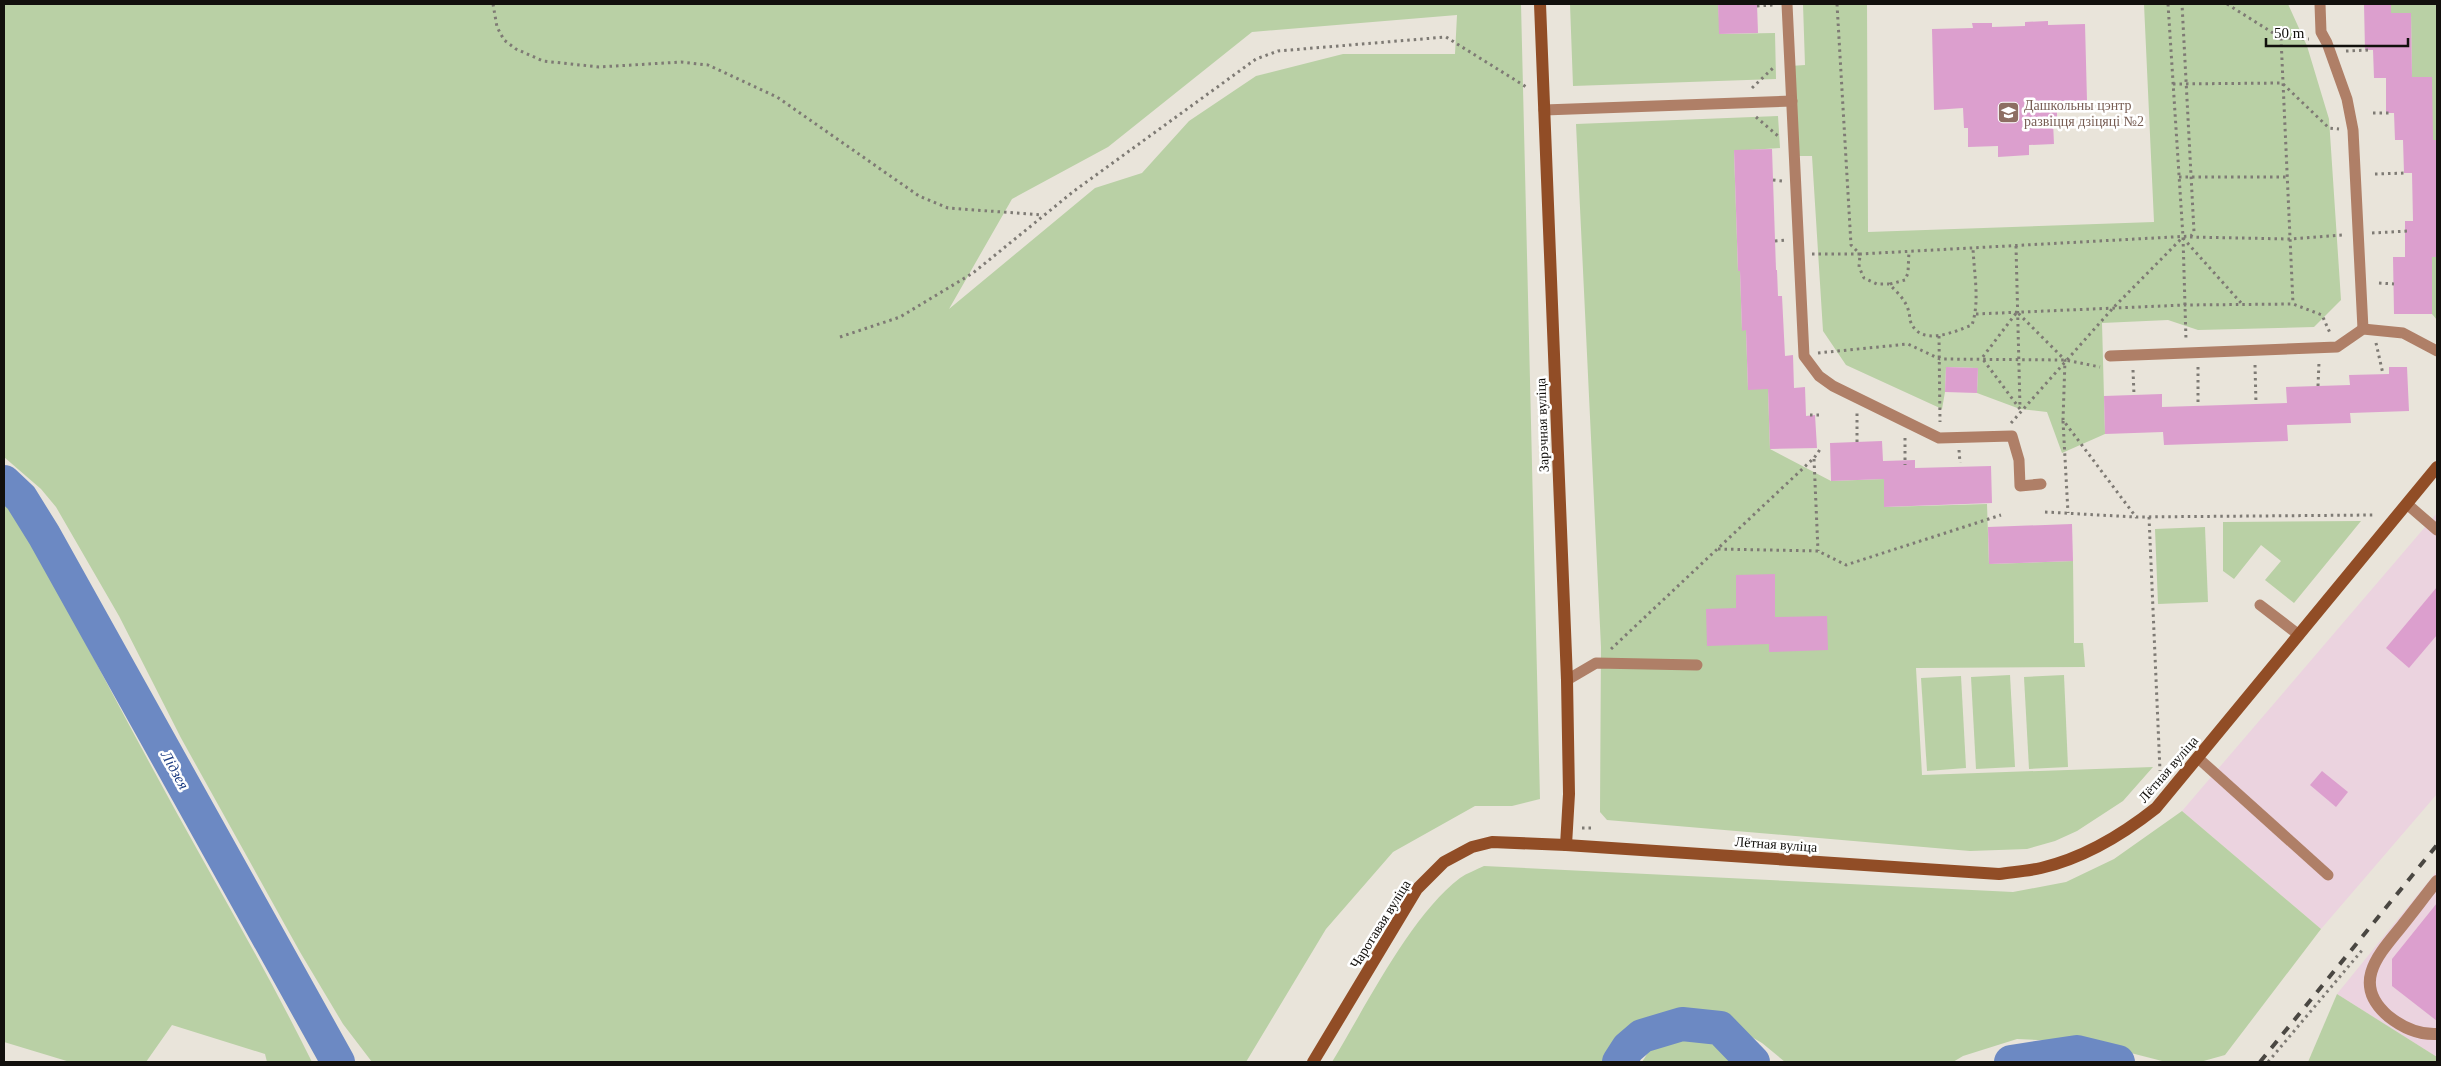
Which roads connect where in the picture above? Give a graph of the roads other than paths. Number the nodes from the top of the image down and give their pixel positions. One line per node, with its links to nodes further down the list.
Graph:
1 (1540, 4): 5 (street, Зарэчная вуліца)
2 (1782, 4): 4 (lane)
3 (2320, 4): 6 (lane)
4 (1792, 101): 5 (lane); 10 (lane)
5 (1544, 103): 16 (street, Зарэчная вуліца)
6 (2363, 329): 7 (lane); 8 (lane)
7 (2437, 351)
8 (2110, 356)
9 (2437, 467): 11 (street, Лётная вуліца)
10 (2041, 484)
11 (2407, 504): 12 (lane); 14 (street, Лётная вуліца)
12 (2437, 530)
13 (2260, 605): 14 (lane)
14 (2299, 635): 17 (street, Лётная вуліца)
15 (1697, 665): 16 (lane)
16 (1567, 680): 18 (street, Зарэчная вуліца)
17 (2198, 758): 18 (street, Лётная вуліца); 19 (lane)
18 (1566, 845): 22 (street, Чаротавая вуліца)
19 (2328, 875)
20 (2437, 881): 21 (street)
21 (2437, 1034)
22 (1313, 1062)

